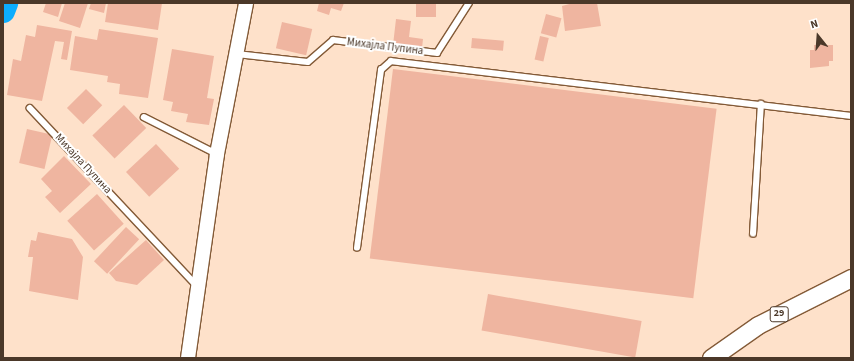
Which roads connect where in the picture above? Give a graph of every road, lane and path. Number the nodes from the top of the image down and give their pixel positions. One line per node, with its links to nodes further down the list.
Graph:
1 (246, 3): 3 (street)
2 (469, 3): 3 (lane, Михајла Пупина)
3 (235, 54): 8 (street)
4 (760, 104): 6 (lane); 9 (lane); 10 (lane)
5 (30, 108): 12 (lane, Михајла Пупина)
6 (851, 116)
7 (144, 117): 8 (lane)
8 (217, 154): 12 (street)
9 (753, 234)
10 (357, 248)
11 (851, 278): 14 (main road, 29)
12 (199, 290): 13 (street)
13 (188, 358)
14 (710, 358)

